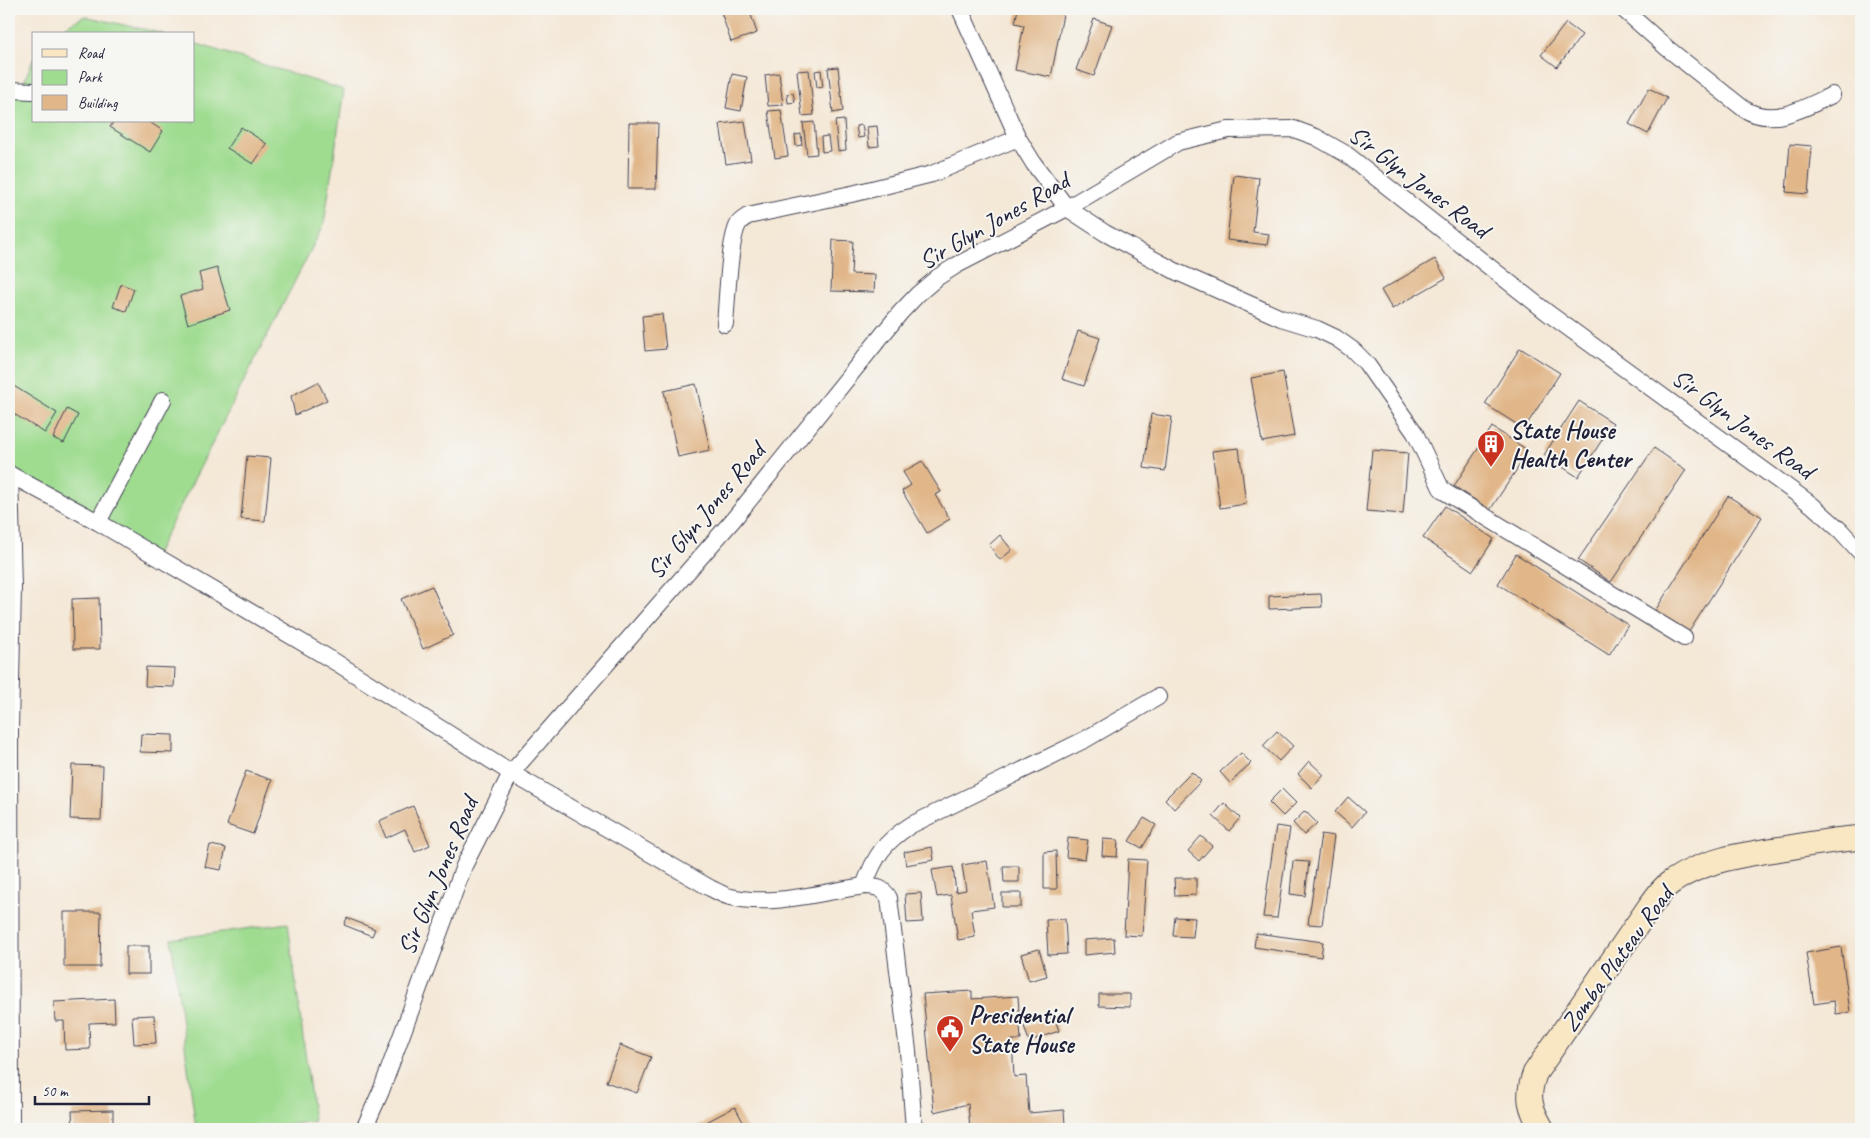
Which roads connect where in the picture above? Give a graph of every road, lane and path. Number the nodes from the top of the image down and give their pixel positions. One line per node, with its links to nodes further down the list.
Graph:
1 (960, 9): 6 (street)
2 (1623, 9): 5 (street)
3 (9, 90): 4 (street)
4 (32, 91)
5 (1832, 95)
6 (1018, 138): 7 (street); 8 (street)
7 (1067, 208): 12 (street, Sir Glyn Jones Road); 13 (street); 15 (street, Sir Glyn Jones Road)
8 (725, 324)
9 (163, 400): 11 (street)
10 (9, 474): 11 (street); 18 (street)
11 (98, 522): 15 (street)
12 (1861, 553)
13 (1684, 638)
14 (1158, 697): 17 (street)
15 (511, 773): 17 (street); 19 (street, Sir Glyn Jones Road)
16 (1861, 838): 21 (street, Zomba Plateau Road)
17 (864, 886): 20 (street)
18 (11, 1129)
19 (364, 1129)
20 (914, 1129)
21 (1542, 1129)

